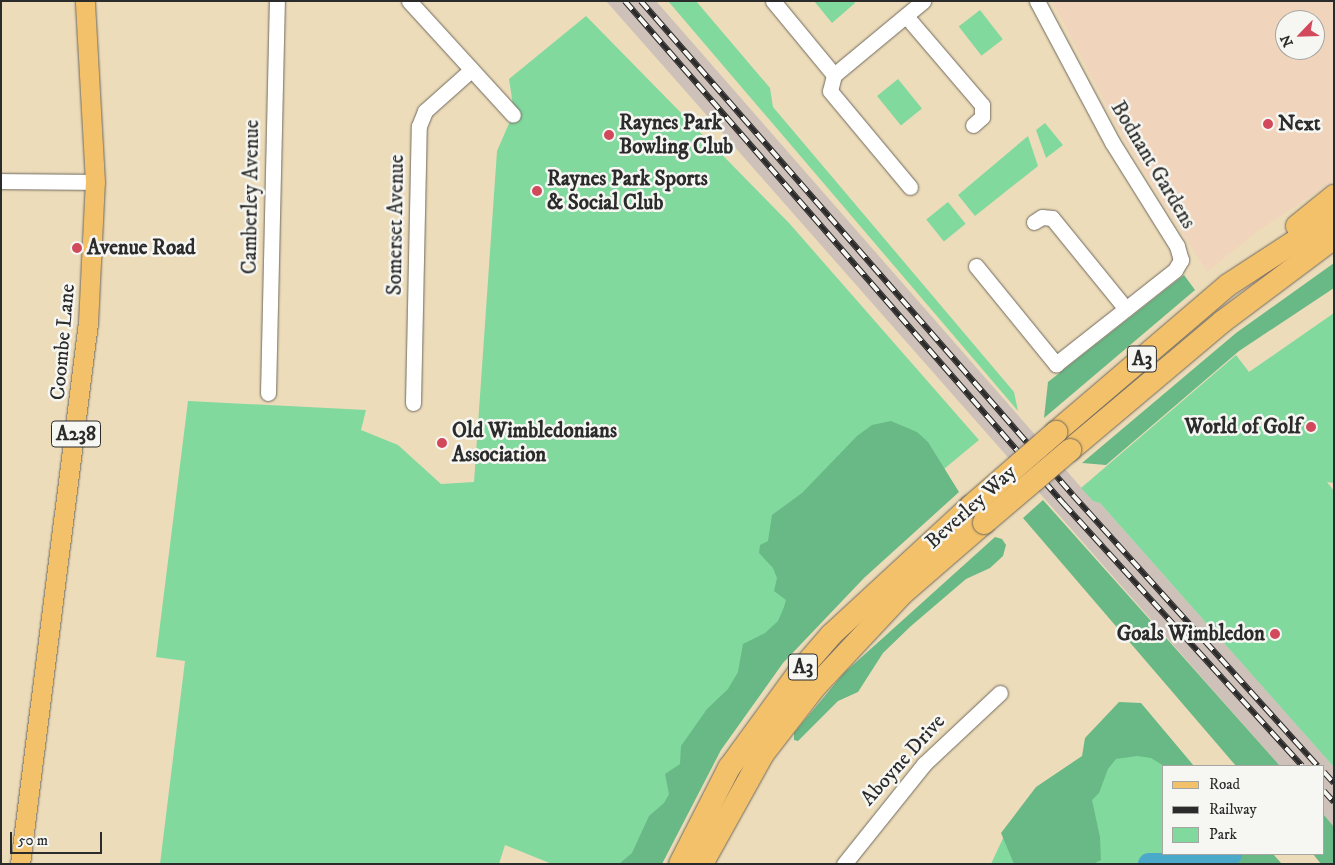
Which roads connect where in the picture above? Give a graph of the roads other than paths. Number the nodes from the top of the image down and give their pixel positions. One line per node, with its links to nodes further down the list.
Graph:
1 (85, 1): 13 (main road, Coombe Lane / A238)
2 (277, 1): 24 (street, Camberley Avenue)
3 (409, 1): 8 (street)
4 (773, 1): 9 (street)
5 (1037, 1): 22 (street, Bodnant Gardens)
6 (918, 3): 7 (street)
7 (906, 16): 9 (street); 11 (street)
8 (471, 70): 10 (street); 25 (street, Somerset Avenue)
9 (834, 75): 14 (street)
10 (513, 115)
11 (973, 125)
12 (1, 181): 13 (street)
13 (95, 182): 28 (main road, Coombe Lane / A238)
14 (910, 187)
15 (1334, 196): 21 (highway)
16 (1334, 216): 21 (highway, Beverley Way / A3)
17 (1034, 222): 22 (street)
18 (1334, 238): 23 (highway, Beverley Way / A3)
19 (1334, 253): 23 (highway)
20 (976, 266): 22 (street, Bodnant Gardens)
21 (1228, 285): 26 (highway, Beverley Way / A3, bridge)
22 (1126, 309)
23 (1222, 322): 26 (highway, Beverley Way / A3, bridge)
24 (268, 393)
25 (413, 404)
26 (977, 515): 29 (highway, Beverley Way / A3); 30 (highway, Beverley Way / A3)
27 (1000, 693): 31 (street, Aboyne Drive)
28 (20, 864)
29 (680, 864)
30 (702, 864)
31 (844, 864)

